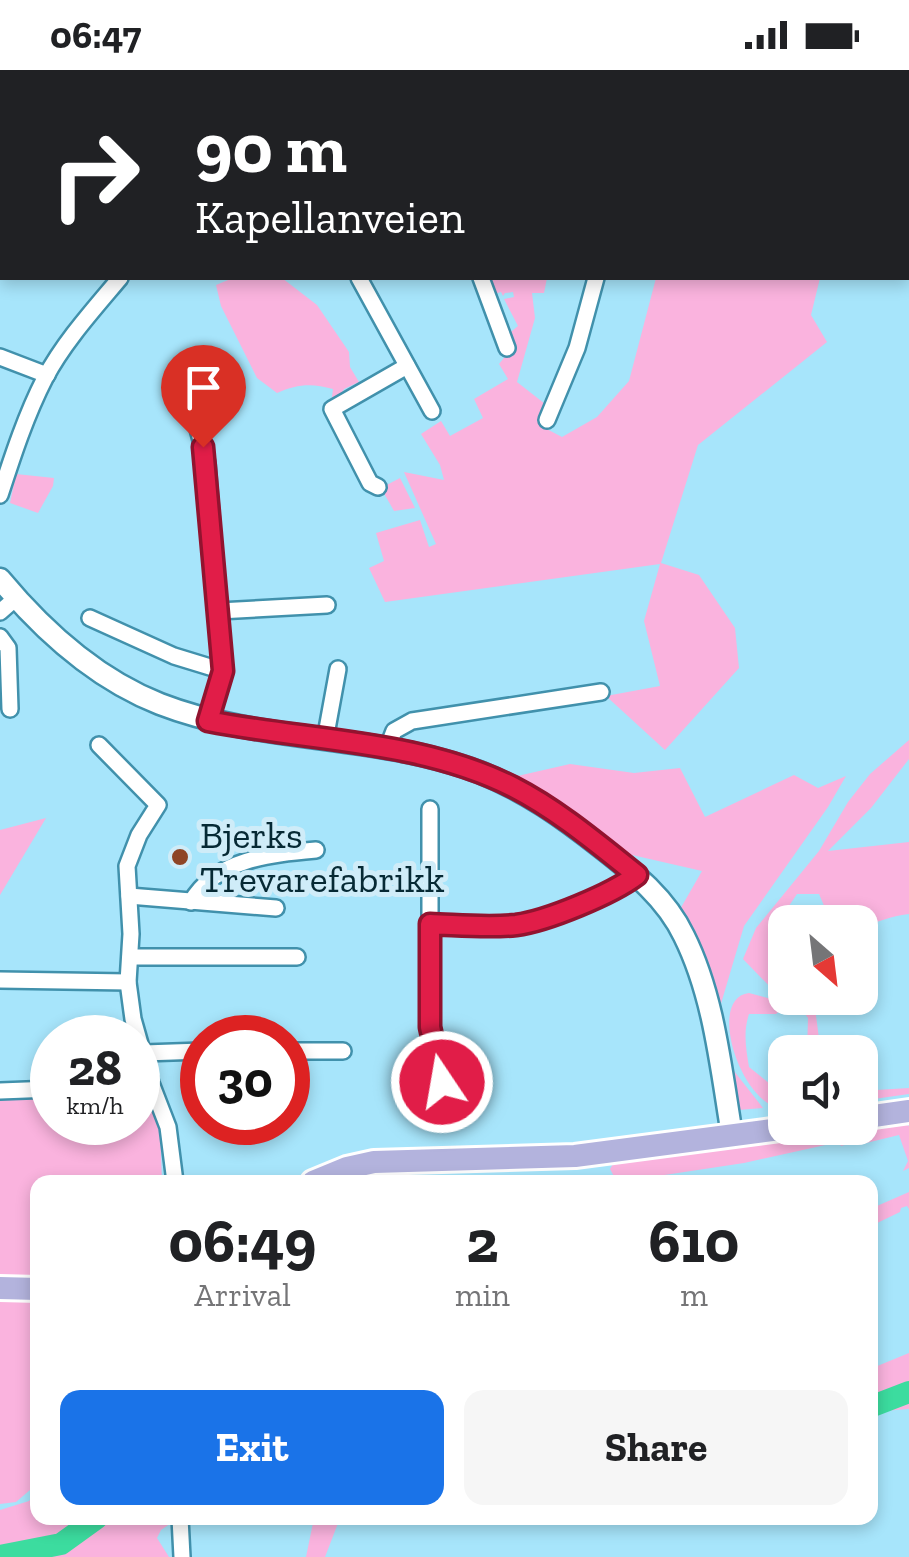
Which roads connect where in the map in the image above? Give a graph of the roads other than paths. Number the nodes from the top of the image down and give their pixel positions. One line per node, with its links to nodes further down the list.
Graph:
1 (118, 280): 8 (street)
2 (360, 280): 7 (street)
3 (482, 280): 5 (street)
4 (595, 280): 11 (street)
5 (507, 348)
6 (0, 357): 8 (street)
7 (408, 366): 10 (street); 12 (street)
8 (47, 374): 13 (street)
9 (190, 399): 17 (street)
10 (432, 411)
11 (548, 420)
12 (378, 487)
13 (0, 495)
14 (0, 579): 15 (street)
15 (8, 605): 24 (street)
16 (327, 605): 17 (street)
17 (219, 612): 21 (street)
18 (90, 618): 21 (street)
19 (0, 637): 23 (street)
20 (338, 669): 25 (street)
21 (223, 671): 24 (street)
22 (600, 692): 27 (street)
23 (10, 710)
24 (208, 721): 25 (street)
25 (325, 740): 27 (street)
26 (99, 745): 31 (street)
27 (388, 749): 30 (street)
28 (430, 809): 34 (street)
29 (316, 850): 32 (street)
30 (637, 875): 34 (street); 49 (street)
31 (130, 896): 32 (street); 35 (street)
32 (191, 902): 33 (street)
33 (276, 908)
34 (430, 924): 42 (street)
35 (130, 957): 36 (street); 38 (street)
36 (298, 957)
37 (0, 980): 38 (street)
38 (128, 982): 39 (street)
39 (133, 1015)
40 (310, 1051): 41 (street)
41 (343, 1051)
42 (442, 1082)
43 (30, 1090): 44 (street)
44 (0, 1092)
45 (909, 1111): 47 (main road)
46 (160, 1112): 50 (street)
47 (878, 1115)
48 (768, 1130): 49 (main road)
49 (732, 1135): 53 (main road)
50 (174, 1175)
51 (330, 1175): 52 (main road)
52 (381, 1175)
53 (395, 1175)
54 (0, 1288): 55 (main road)
55 (30, 1288)
56 (180, 1525): 57 (street)
57 (182, 1557)

